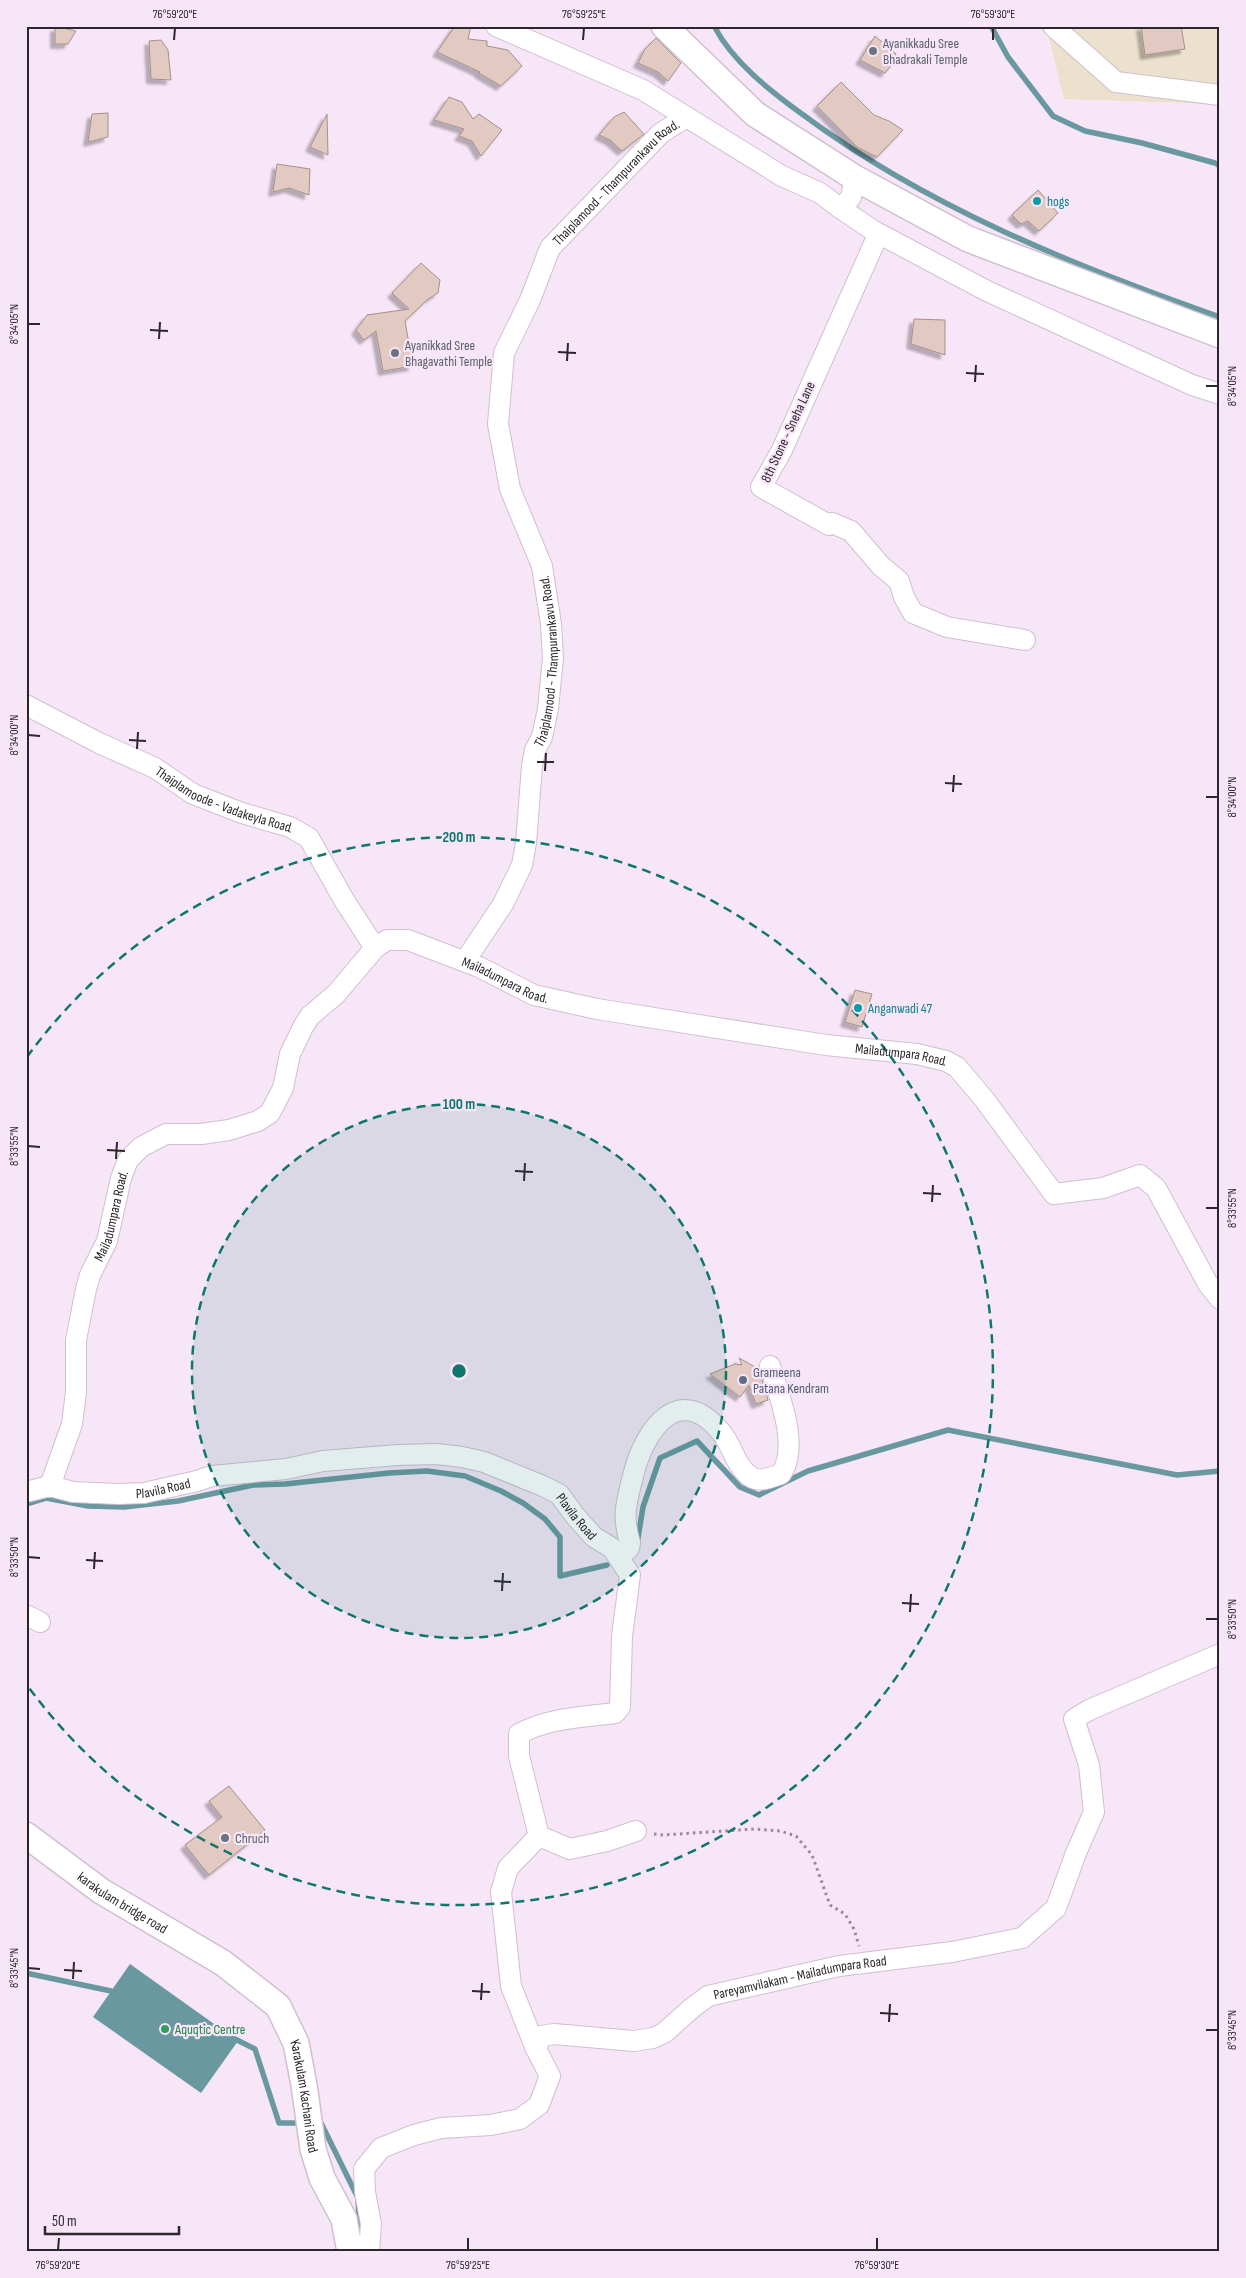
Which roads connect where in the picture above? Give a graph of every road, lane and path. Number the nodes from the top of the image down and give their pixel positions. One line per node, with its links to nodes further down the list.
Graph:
1 (496, 26): 5 (street)
2 (664, 26): 6 (main road)
3 (1053, 26): 4 (street)
4 (1220, 96)
5 (685, 118): 7 (street); 14 (street, Thaiplamood - Thampurankavu Road.)
6 (855, 178): 7 (street); 9 (main road)
7 (840, 208): 8 (street)
8 (874, 231): 10 (street); 11 (street, 8th Stone - Sneha Lane)
9 (1220, 335)
10 (1220, 394)
11 (1025, 640)
12 (26, 705): 13 (street, Thaiplamoode - Vadakeyla Road.)
13 (375, 948): 14 (street, Mailadumpara Road.); 17 (street, Mailadumpara Road.)
14 (464, 961): 15 (street, Mailadumpara Road.)
15 (1220, 1299)
16 (770, 1366): 19 (street)
17 (50, 1486): 18 (street); 19 (street, Plavila Road)
18 (26, 1492)
19 (619, 1557): 23 (street, Plavila Road)
20 (1220, 1654): 24 (street, Pareyamvilakam - Mailadumpara Road)
21 (636, 1830): 23 (street); 24 (path)
22 (26, 1835): 25 (main road, karakulam bridge road)
23 (539, 1836): 26 (street)
24 (868, 1962): 26 (street, Pareyamvilakam - Mailadumpara Road)
25 (223, 1963): 27 (main road, Karakulam Kachani Road)
26 (536, 2049): 28 (street)
27 (350, 2252)
28 (369, 2252)

